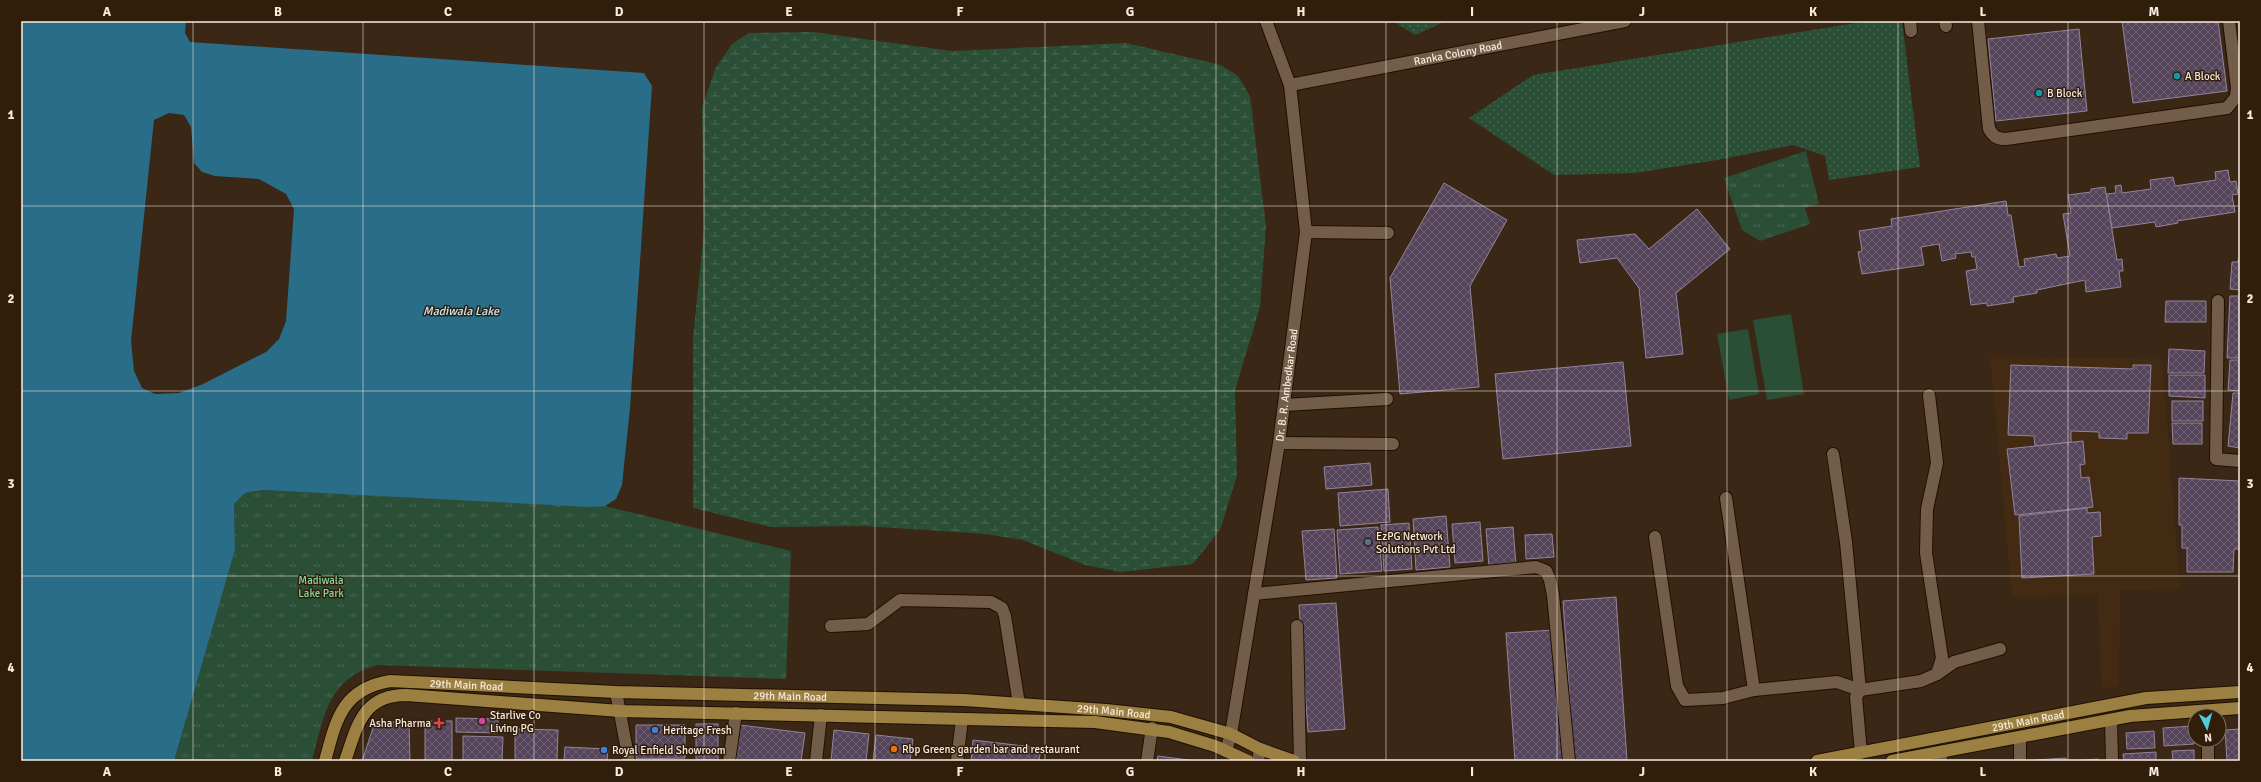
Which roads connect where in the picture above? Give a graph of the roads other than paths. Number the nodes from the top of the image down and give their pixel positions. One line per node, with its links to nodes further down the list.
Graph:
1 (1266, 21): 5 (street, Dr. B. R. Ambedkar Road)
2 (1625, 21): 5 (street, Ranka Colony Road)
3 (1978, 21): 4 (street)
4 (2229, 21)
5 (1290, 84): 6 (street, Dr. B. R. Ambedkar Road)
6 (1306, 232): 7 (street); 11 (street, Dr. B. R. Ambedkar Road)
7 (1388, 233)
8 (2218, 301): 15 (street)
9 (1929, 395): 22 (street)
10 (1387, 399): 11 (street)
11 (1284, 405): 12 (street, Dr. B. R. Ambedkar Road)
12 (1279, 443): 13 (street); 18 (street, Dr. B. R. Ambedkar Road)
13 (1393, 444)
14 (1834, 454): 24 (street)
15 (2240, 461)
16 (1726, 498): 23 (street)
17 (1656, 537): 23 (street)
18 (1254, 594): 37 (street, Dr. B. R. Ambedkar Road); 54 (street)
19 (831, 626): 27 (street)
20 (1297, 626): 53 (street)
21 (2000, 649): 22 (street)
22 (1937, 674): 24 (street)
23 (1754, 690): 24 (street)
24 (1860, 690): 41 (street)
25 (616, 692): 27 (main road, 29th Main Road); 30 (street); 44 (main road, 29th Main Road)
26 (2240, 692): 41 (main road, 29th Main Road)
27 (1019, 704): 37 (main road, 29th Main Road)
28 (2240, 708): 29 (main road, 29th Main Road)
29 (2227, 710)
30 (620, 711): 31 (main road, 29th Main Road); 45 (main road, 29th Main Road); 46 (street)
31 (736, 713): 33 (main road, 29th Main Road); 47 (street)
32 (2187, 714): 35 (main road, 29th Main Road)
33 (821, 715): 34 (main road, 29th Main Road); 48 (street)
34 (962, 719): 36 (main road, 29th Main Road); 49 (street)
35 (2111, 721): 38 (main road, 29th Main Road); 58 (street)
36 (1152, 728): 40 (main road, 29th Main Road); 50 (street)
37 (1230, 734): 40 (street, Dr. B. R. Ambedkar Road); 42 (main road, 29th Main Road)
38 (2020, 738): 43 (main road, 29th Main Road); 57 (street)
39 (2208, 748): 59 (street)
40 (1226, 751): 51 (main road, 29th Main Road)
41 (1861, 753): 55 (main road, 29th Main Road)
42 (1259, 755): 52 (main road, 29th Main Road)
43 (1941, 757): 56 (main road, 29th Main Road)
44 (325, 761)
45 (346, 761)
46 (629, 761)
47 (730, 761)
48 (816, 761)
49 (957, 761)
50 (1147, 761)
51 (1248, 761)
52 (1294, 761)
53 (1300, 761)
54 (1569, 761)
55 (1817, 761)
56 (1892, 761)
57 (2020, 761)
58 (2112, 761)
59 (2208, 761)

